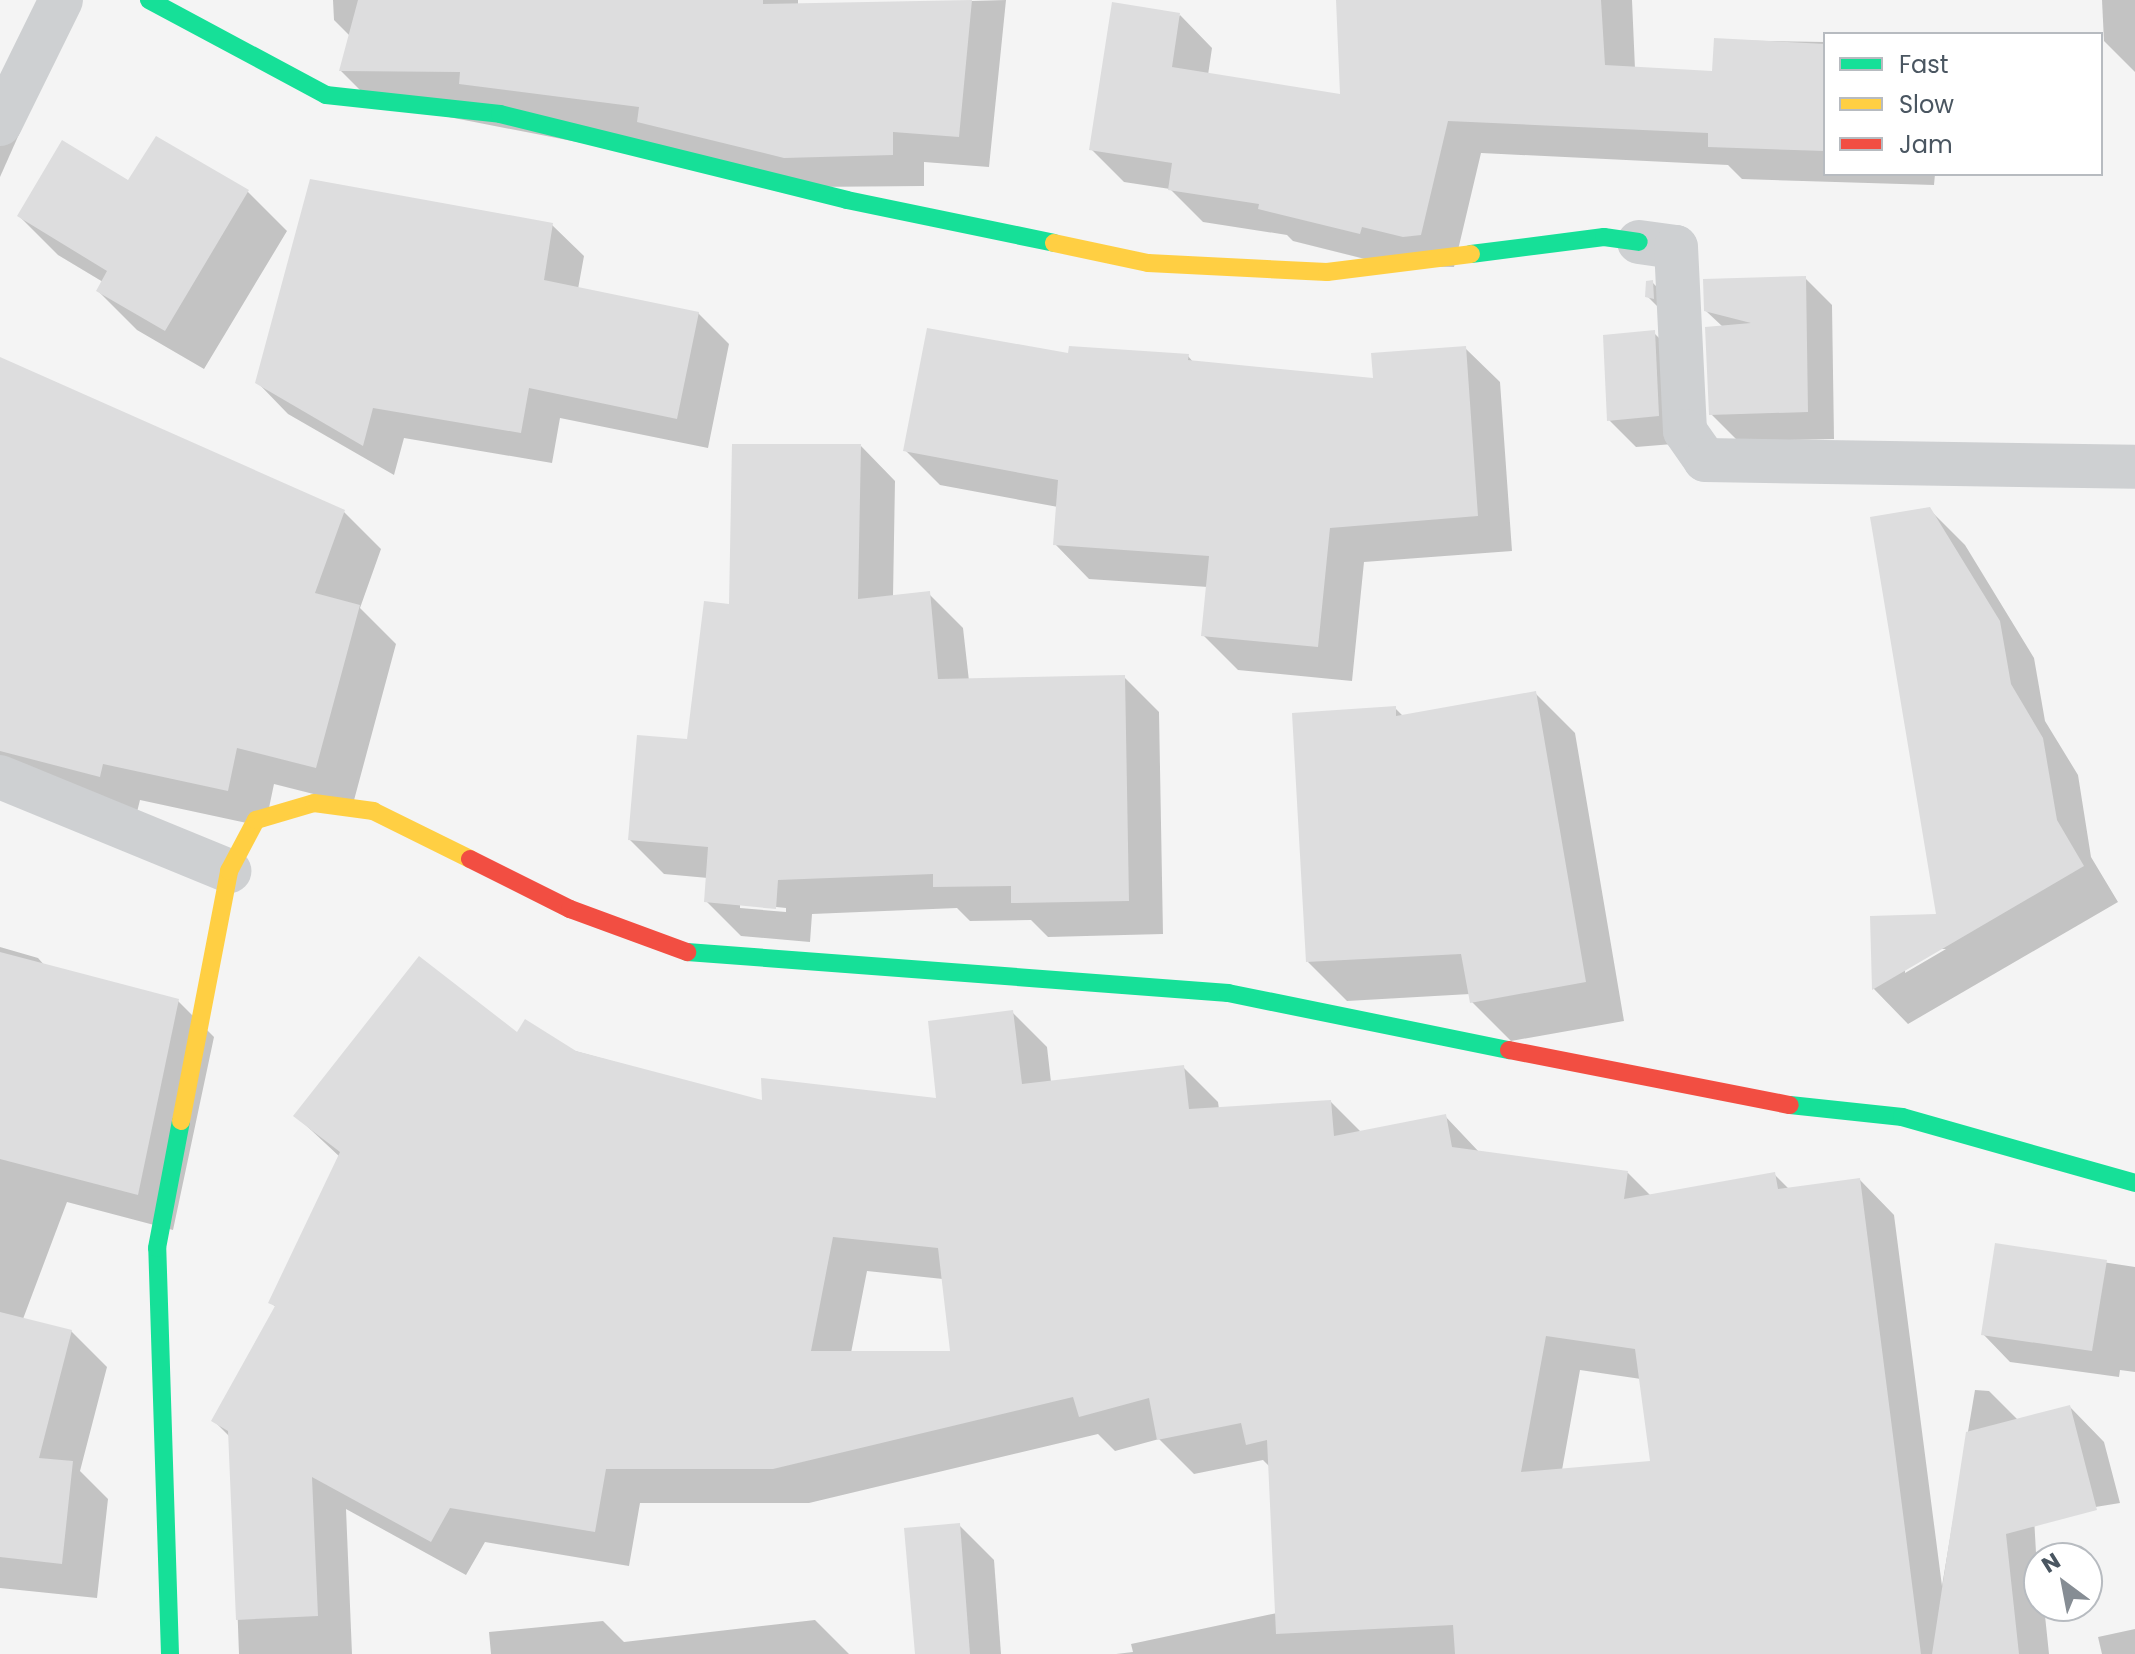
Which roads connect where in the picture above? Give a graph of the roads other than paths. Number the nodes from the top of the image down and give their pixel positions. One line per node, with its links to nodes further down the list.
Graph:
1 (61, 0): 3 (street)
2 (149, 0): 4 (street)
3 (0, 124)
4 (1639, 242): 5 (street)
5 (2135, 467)
6 (0, 777): 7 (street)
7 (229, 871): 8 (street); 9 (street)
8 (2135, 1183)
9 (170, 1654)

